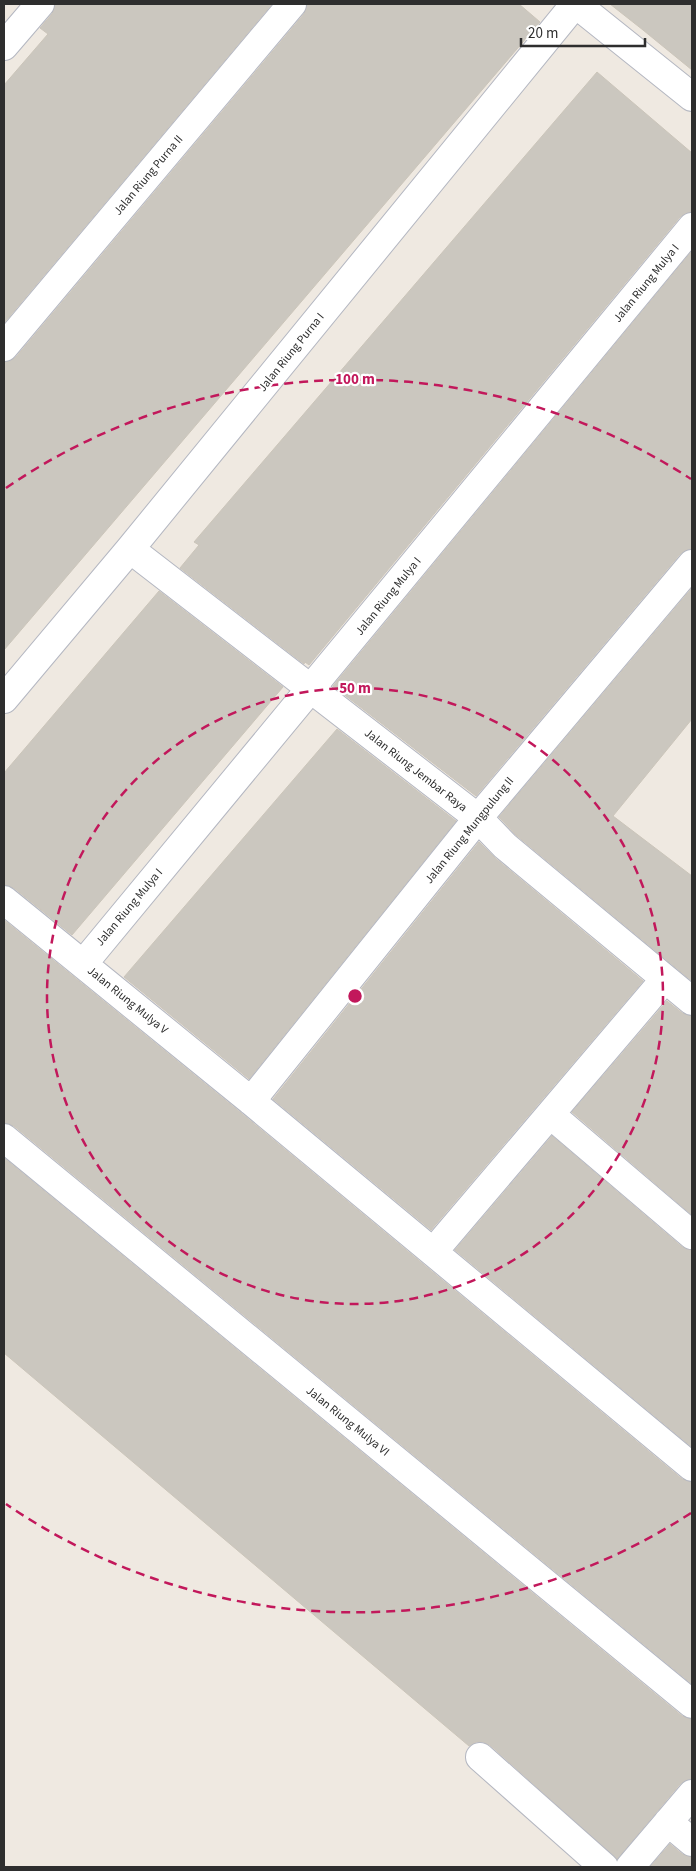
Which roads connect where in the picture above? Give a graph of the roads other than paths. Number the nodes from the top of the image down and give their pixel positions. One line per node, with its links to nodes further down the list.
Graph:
1 (40, 4): 4 (street)
2 (292, 4): 7 (street, Jalan Riung Purna II)
3 (576, 4): 5 (street); 8 (street, Jalan Riung Purna I)
4 (9, 30)
5 (692, 97)
6 (692, 227): 10 (street, Jalan Riung Mulya I)
7 (4, 347)
8 (130, 550): 10 (street, Jalan Riung Jembar Raya); 11 (street, Jalan Riung Purna I)
9 (692, 564): 12 (street, Jalan Riung Mungpulung II)
10 (311, 689): 12 (street, Jalan Riung Jembar Raya); 14 (street, Jalan Riung Mulya I)
11 (4, 699)
12 (478, 818): 15 (street, Jalan Riung Jembar Raya); 17 (street, Jalan Riung Mungpulung II)
13 (4, 900): 14 (street, Jalan Riung Mulya V)
14 (82, 964): 17 (street, Jalan Riung Mulya V)
15 (665, 979): 16 (street, Jalan Riung Jembar Raya); 18 (street)
16 (692, 1001)
17 (252, 1102): 21 (street, Jalan Riung Mulya V)
18 (550, 1115): 20 (street); 21 (street)
19 (4, 1138): 23 (street, Jalan Riung Mulya VI)
20 (692, 1235)
21 (433, 1252): 22 (street, Jalan Riung Mulya V)
22 (692, 1467)
23 (692, 1704)
24 (480, 1757): 28 (street)
25 (692, 1794): 26 (street)
26 (668, 1822): 27 (street); 29 (street)
27 (692, 1842)
28 (604, 1867)
29 (630, 1867)

